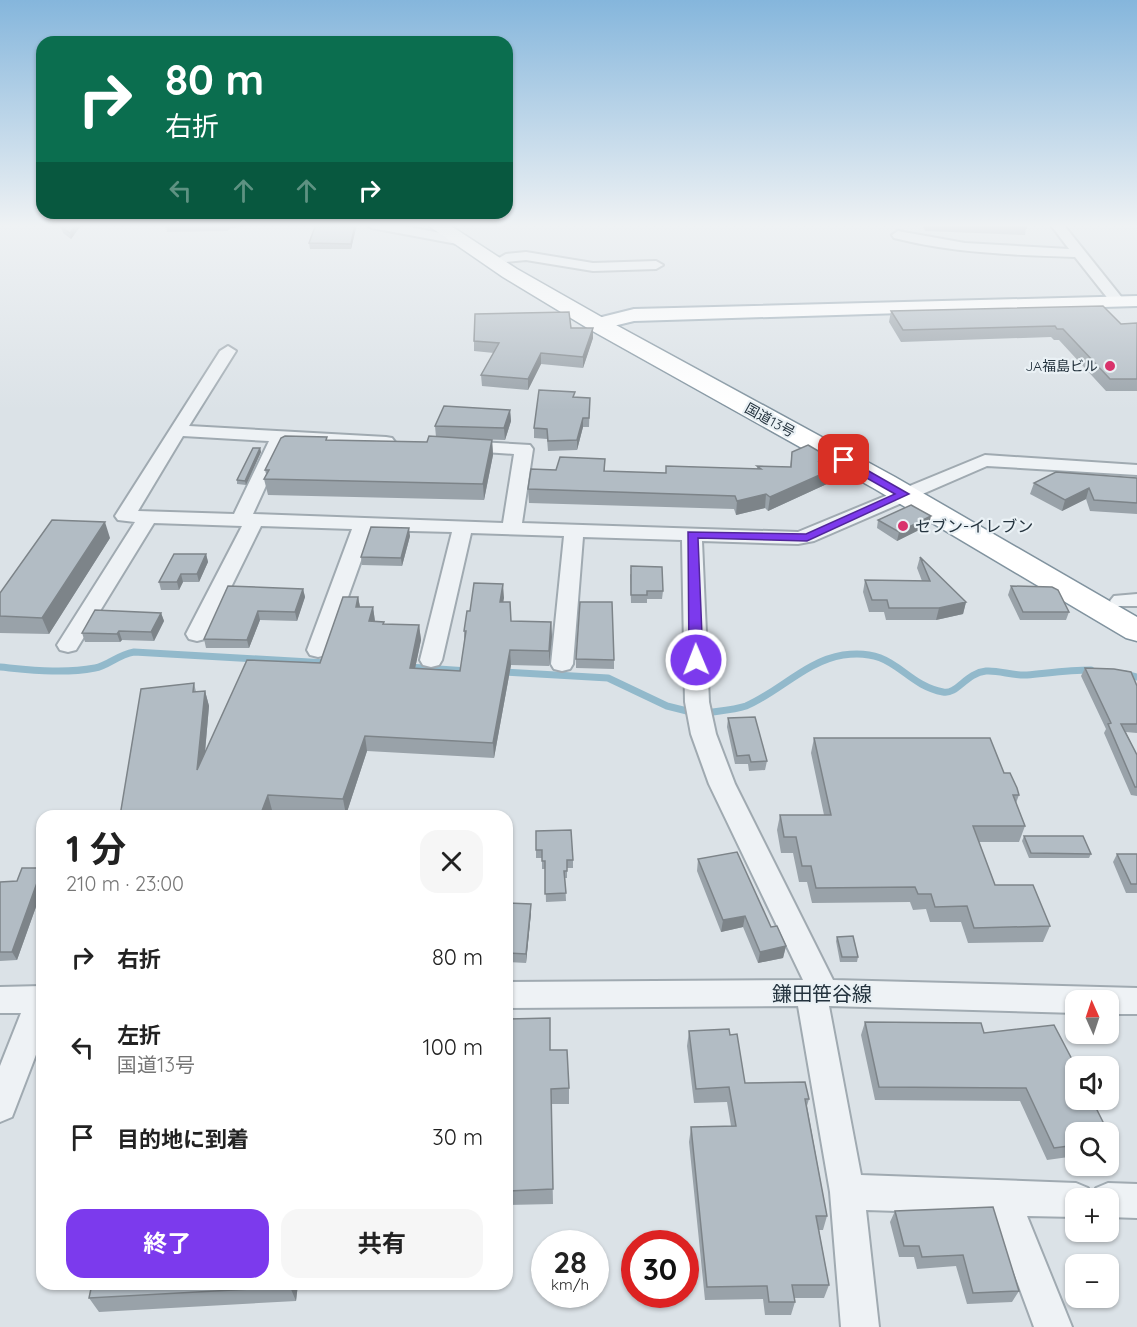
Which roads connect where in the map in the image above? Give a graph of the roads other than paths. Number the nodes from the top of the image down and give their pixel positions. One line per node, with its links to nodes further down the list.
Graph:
1 (546, 286): 6 (highway, 国道13号)
2 (549, 286): 6 (highway, 国道13号)
3 (1105, 286): 5 (street)
4 (1137, 301): 5 (main road)
5 (1118, 302): 6 (main road)
6 (604, 321): 13 (highway, 国道13号)
7 (228, 351): 8 (street)
8 (178, 431): 9 (street); 14 (street)
9 (280, 436): 10 (street); 15 (street)
10 (408, 443)
11 (443, 445): 18 (street)
12 (1137, 470): 13 (street)
13 (914, 490): 20 (street); 21 (highway, 国道13号); 22 (highway, 国道13号)
14 (148, 517): 15 (street); 24 (street)
15 (248, 520): 16 (street); 23 (street)
16 (364, 524): 17 (street); 25 (street)
17 (463, 527): 18 (street); 26 (street)
18 (512, 528): 19 (street)
19 (574, 531): 20 (street); 27 (street)
20 (692, 534): 28 (street)
21 (1132, 604)
22 (1137, 631)
23 (197, 634)
24 (68, 645)
25 (318, 650)
26 (431, 660)
27 (562, 664)
28 (818, 993): 29 (street, 鎌田笹谷線); 32 (street, 鎌田笹谷線); 35 (street)
29 (513, 995)
30 (36, 999): 31 (street)
31 (0, 1000)
32 (1137, 1000)
33 (36, 1014): 34 (street)
34 (0, 1106)
35 (847, 1192): 36 (street); 40 (street)
36 (1003, 1198): 37 (street); 41 (street)
37 (1065, 1200)
38 (1119, 1200): 39 (street)
39 (1137, 1201)
40 (861, 1327)
41 (1053, 1327)

